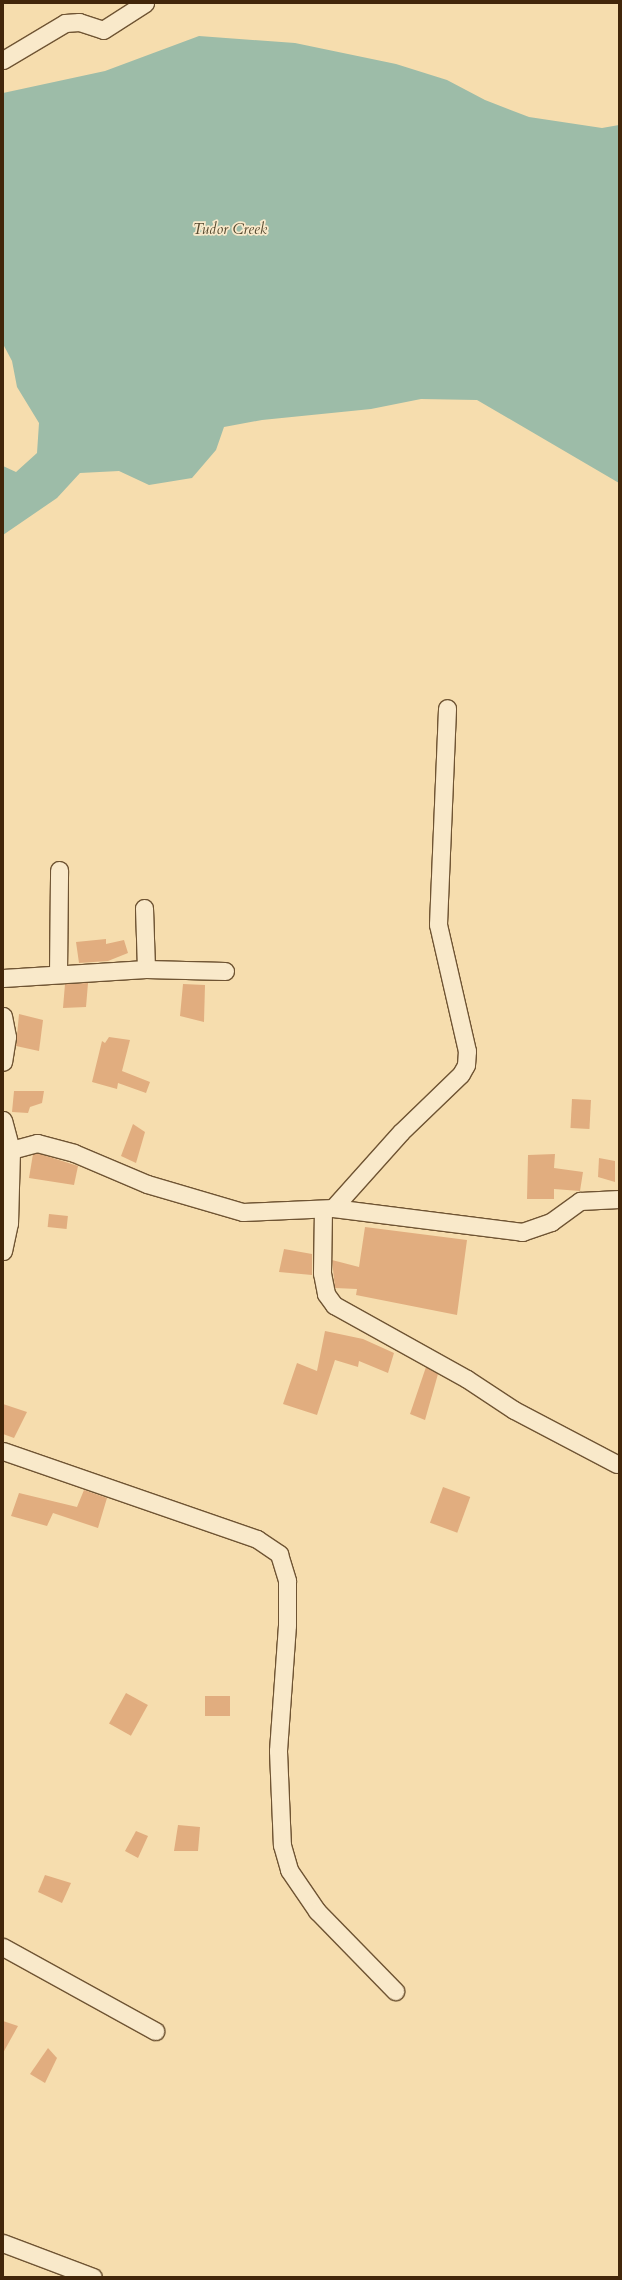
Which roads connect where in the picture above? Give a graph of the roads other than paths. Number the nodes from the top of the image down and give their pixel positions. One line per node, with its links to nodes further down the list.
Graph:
1 (145, 3): 2 (street)
2 (3, 60)
3 (447, 708): 15 (street)
4 (59, 870): 8 (street)
5 (144, 908): 6 (street)
6 (146, 969): 7 (street); 8 (street)
7 (225, 971)
8 (58, 973): 9 (street)
9 (3, 978)
10 (3, 1016): 11 (street)
11 (3, 1062)
12 (3, 1120): 13 (street)
13 (11, 1150): 15 (street); 16 (street)
14 (619, 1199): 15 (street)
15 (328, 1208): 18 (street)
16 (3, 1251)
17 (3, 1451): 20 (street)
18 (617, 1464)
19 (3, 1947): 21 (street)
20 (395, 1991)
21 (155, 2030)
22 (3, 2243): 23 (street)
23 (93, 2277)

